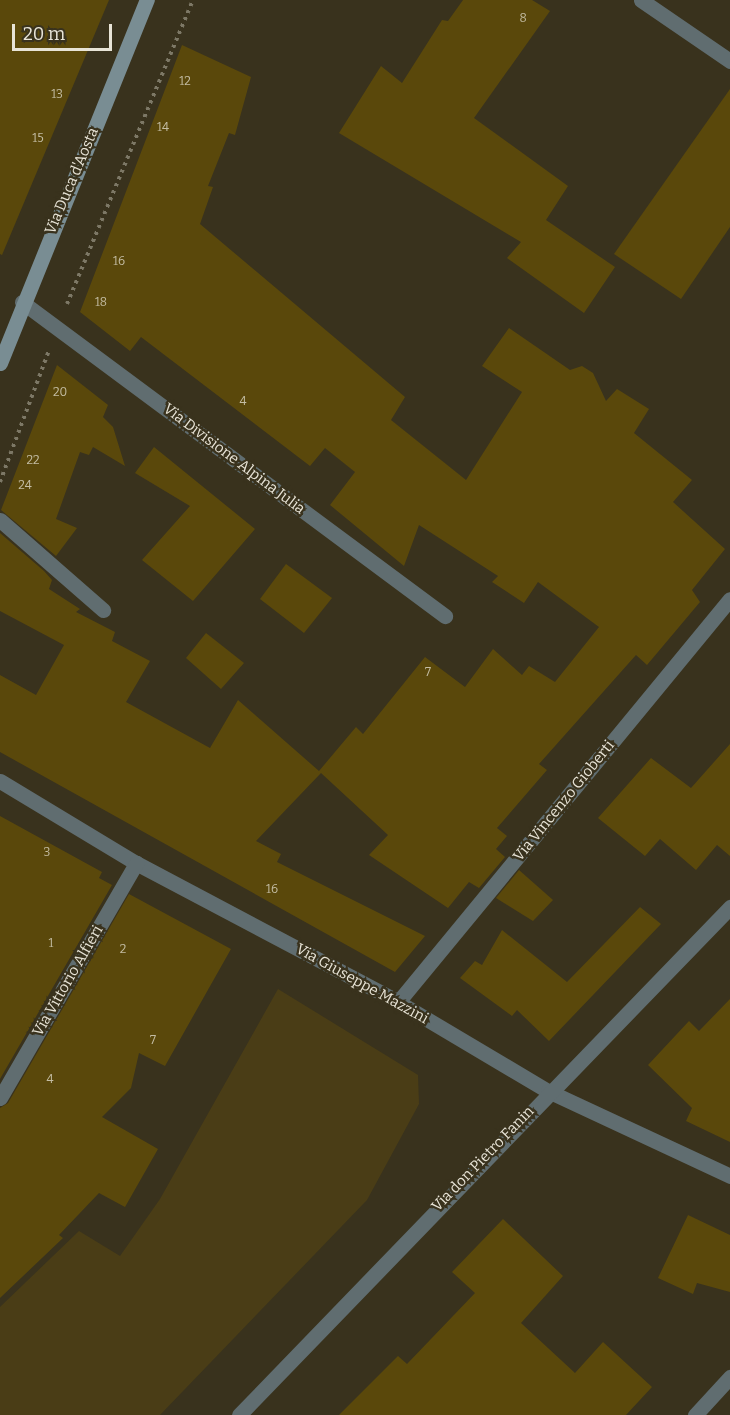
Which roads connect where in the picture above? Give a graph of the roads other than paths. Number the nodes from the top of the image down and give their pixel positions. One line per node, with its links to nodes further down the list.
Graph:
1 (147, 0): 4 (main road, Via Duca d'Aosta)
2 (641, 0): 3 (street)
3 (730, 61)
4 (22, 302): 5 (main road, Via Duca d'Aosta); 9 (street, Via Divisione Alpina Julia)
5 (0, 363)
6 (0, 520): 8 (street)
7 (730, 599): 13 (street, Via Vincenzo Gioberti)
8 (103, 610)
9 (445, 616)
10 (0, 781): 11 (street, Via Giuseppe Mazzini)
11 (136, 863): 13 (street, Via Giuseppe Mazzini); 15 (street, Via Vittorio Alfieri)
12 (730, 907): 14 (street, Via don Pietro Fanin)
13 (398, 1002): 14 (street, Via Giuseppe Mazzini)
14 (548, 1091): 16 (street, Via Giuseppe Mazzini); 18 (street, Via don Pietro Fanin)
15 (0, 1098)
16 (730, 1176)
17 (730, 1377): 19 (street)
18 (239, 1415)
19 (695, 1415)

